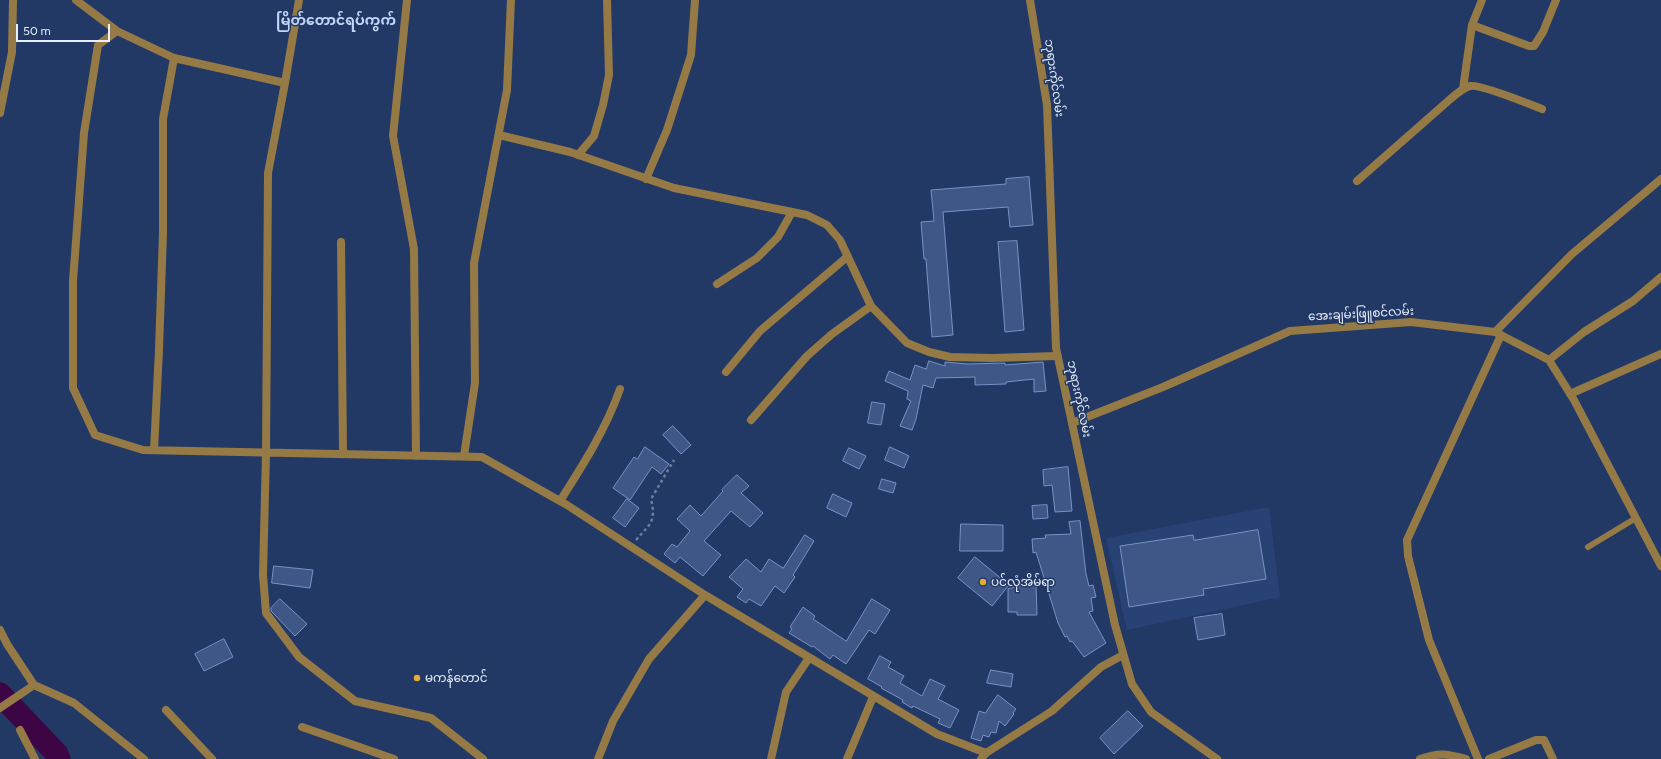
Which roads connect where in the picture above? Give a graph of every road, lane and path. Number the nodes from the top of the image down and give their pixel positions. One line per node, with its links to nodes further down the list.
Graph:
1 (13, 0): 17 (street)
2 (76, 0): 12 (street)
3 (299, 0): 14 (street)
4 (407, 0): 41 (street)
5 (511, 0): 18 (street)
6 (606, 0): 19 (street)
7 (695, 0): 20 (street)
8 (1030, 0): 31 (street, ဘုရားကိုင်လမ်း)
9 (1482, 0): 11 (street)
10 (1556, 0): 11 (street)
11 (1472, 25): 15 (street)
12 (117, 31): 13 (street); 38 (street)
13 (174, 58): 14 (street); 38 (street)
14 (285, 83): 39 (street)
15 (1463, 89): 16 (street); 22 (street)
16 (1542, 109)
17 (0, 113)
18 (498, 135): 19 (street); 42 (street)
19 (578, 155): 20 (street)
20 (646, 179): 23 (street)
21 (1661, 179): 29 (street)
22 (1357, 181)
23 (792, 212): 25 (street); 27 (street)
24 (341, 242): 40 (street)
25 (847, 257): 28 (street); 33 (street)
26 (1661, 277): 32 (street)
27 (717, 284)
28 (871, 306): 31 (street); 36 (street)
29 (1498, 333): 32 (street, အေးချမ်းဖြူစင်လမ်း); 37 (street, အေးချမ်းဖြူစင်လမ်း); 71 (street)
30 (1661, 354): 35 (street)
31 (1057, 356): 37 (street, ဘုရားကိုင်လမ်း)
32 (1549, 360): 35 (street)
33 (726, 372)
34 (620, 389): 44 (street)
35 (1570, 394): 45 (street)
36 (751, 420)
37 (1072, 423): 51 (street, ဘုရားကိုင်လမ်း)
38 (154, 450): 39 (street)
39 (266, 452): 40 (street); 64 (street)
40 (343, 454): 41 (street)
41 (416, 456): 42 (street)
42 (464, 456): 44 (street)
43 (674, 460): 46 (path)
44 (560, 501): 46 (street)
45 (1636, 518): 47 (lane); 48 (street)
46 (631, 547): 49 (street)
47 (1588, 547)
48 (1660, 563)
49 (704, 595): 52 (street); 65 (street)
50 (0, 630): 53 (street)
51 (1123, 655): 59 (street); 68 (street, ဘုရားကိုင်လမ်း)
52 (809, 658): 54 (street); 66 (street)
53 (34, 686): 55 (street); 61 (street)
54 (873, 697): 59 (street); 67 (street)
55 (0, 708)
56 (166, 710): 62 (street)
57 (302, 727): 63 (street)
58 (20, 730): 60 (street)
59 (984, 756)
60 (36, 759)
61 (144, 759)
62 (212, 759)
63 (394, 759)
64 (483, 759)
65 (598, 759)
66 (772, 759)
67 (847, 759)
68 (1217, 759)
69 (1420, 759): 70 (street)
70 (1466, 759)
71 (1478, 759)
72 (1489, 759): 73 (street)
73 (1553, 759)

